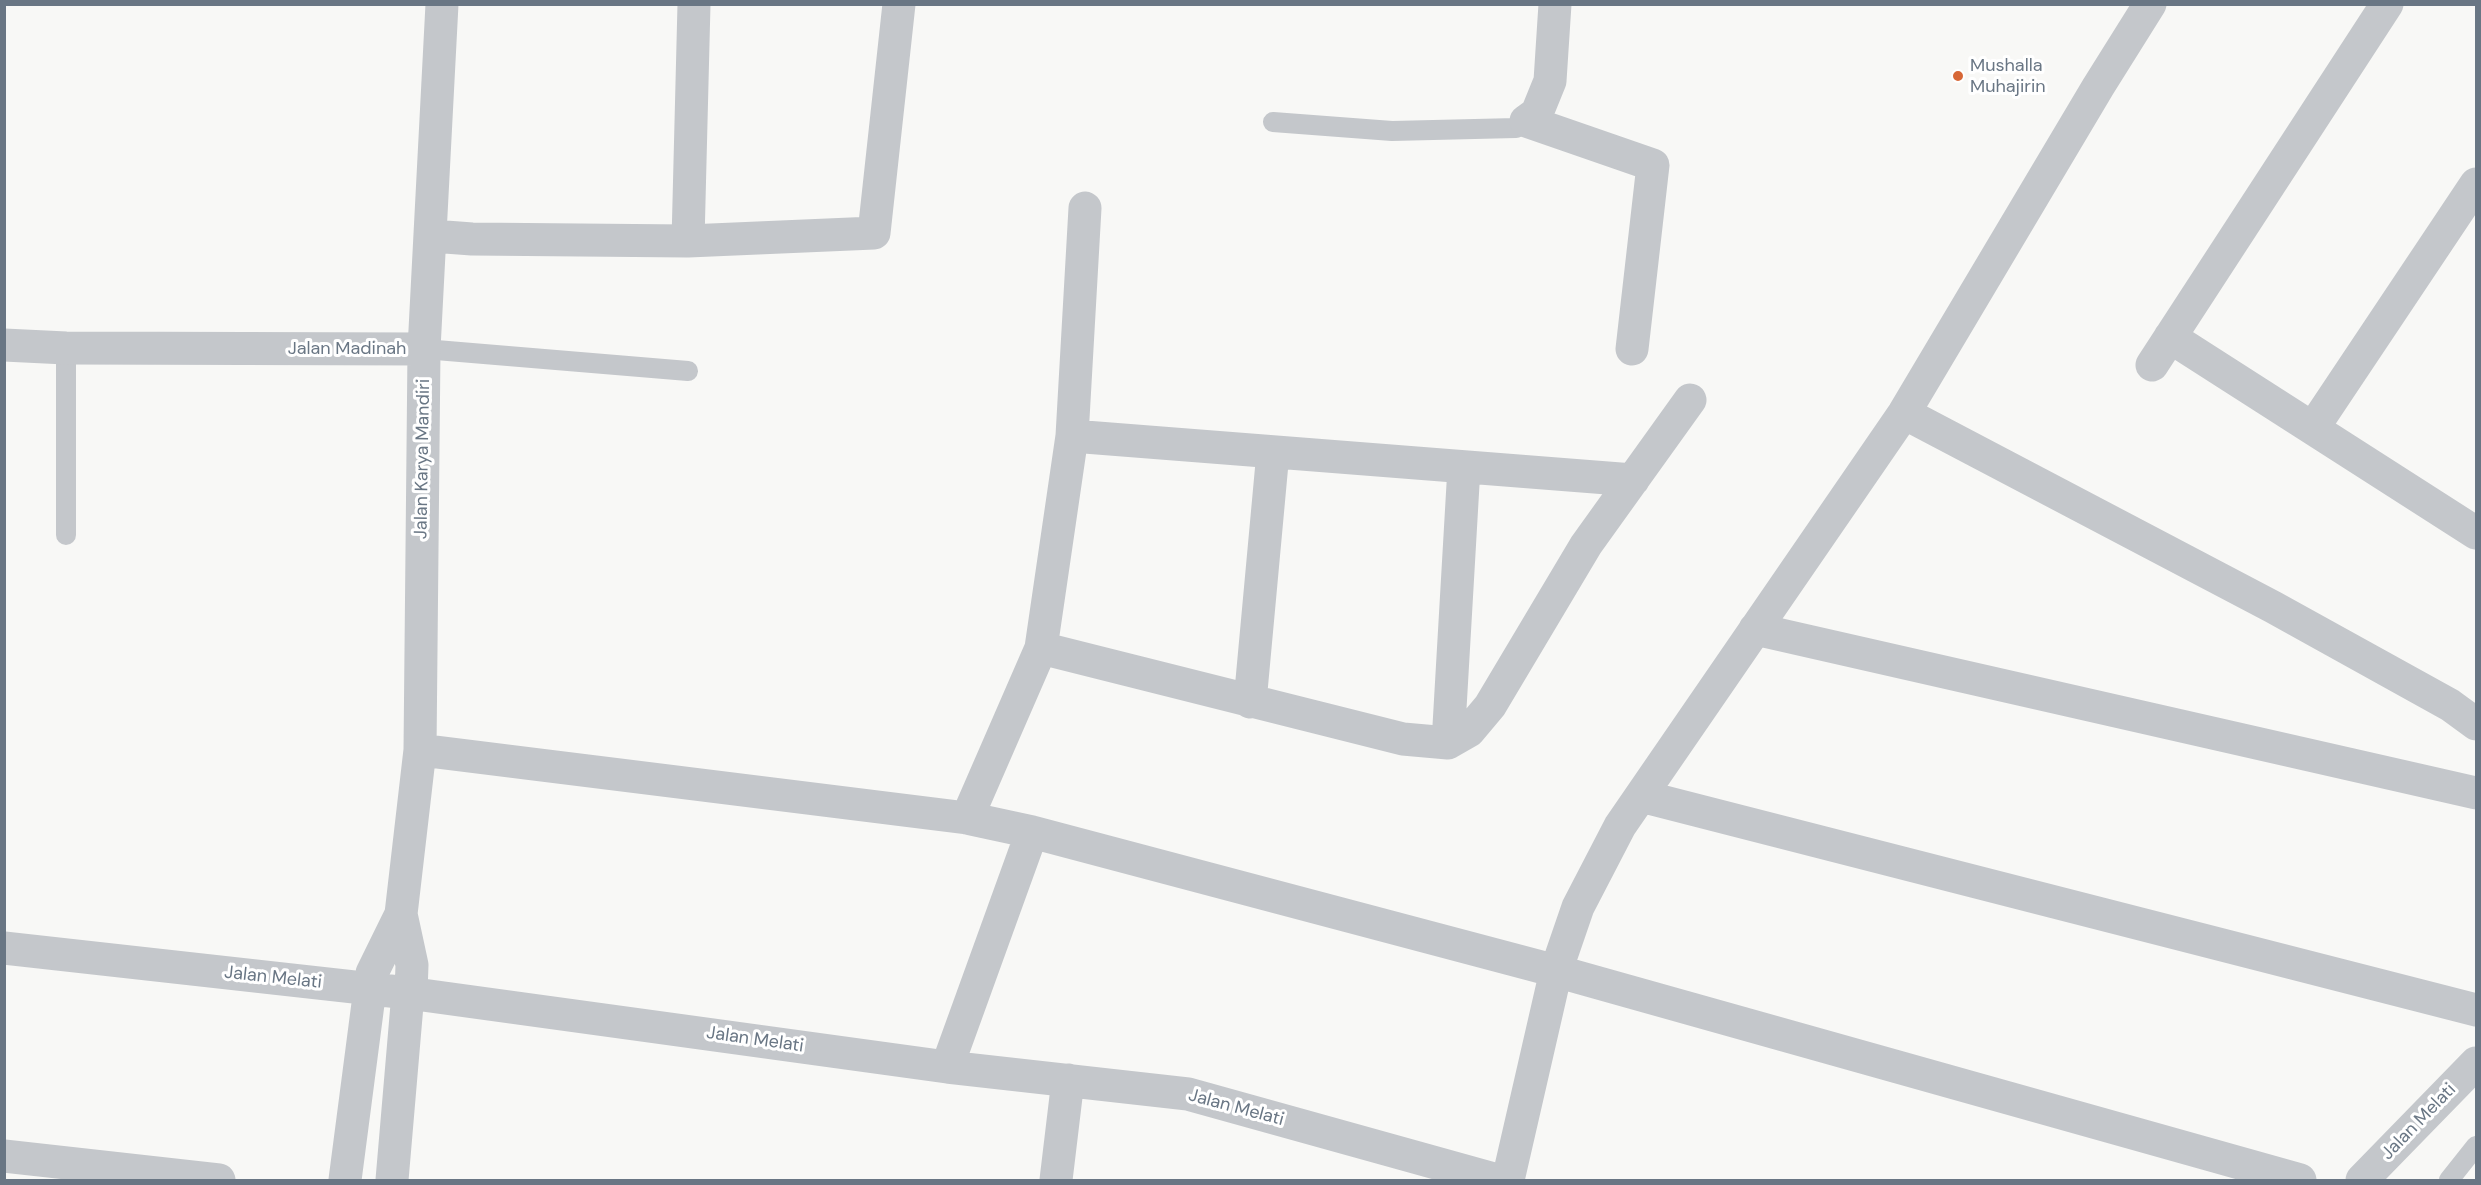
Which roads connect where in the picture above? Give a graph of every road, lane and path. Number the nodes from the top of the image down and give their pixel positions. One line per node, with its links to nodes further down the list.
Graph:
1 (442, 4): 11 (street, Jalan Karya Mandiri)
2 (694, 4): 12 (street)
3 (899, 4): 12 (street)
4 (1555, 4): 7 (street)
5 (2150, 4): 21 (street)
6 (2387, 4): 13 (street)
7 (1526, 121): 8 (lane); 17 (street)
8 (1273, 122)
9 (2476, 184): 22 (street)
10 (1085, 208): 23 (street)
11 (432, 236): 12 (street); 16 (street, Jalan Karya Mandiri)
12 (688, 241)
13 (2170, 337): 18 (street); 22 (street)
14 (4, 345): 15 (street, Jalan Madinah)
15 (66, 348): 16 (street, Jalan Madinah); 28 (lane)
16 (424, 349): 19 (lane, Jalan Madinah); 34 (street, Jalan Karya Mandiri)
17 (1632, 349)
18 (2152, 365)
19 (688, 371)
20 (1690, 400): 26 (street)
21 (1904, 413): 29 (street); 32 (street)
22 (2313, 428): 27 (street)
23 (1072, 436): 24 (street); 30 (street)
24 (1273, 452): 25 (street); 31 (street)
25 (1464, 467): 26 (street); 33 (street)
26 (1633, 480): 33 (street)
27 (2472, 520)
28 (66, 535)
29 (1755, 629): 35 (street); 36 (street)
30 (1041, 648): 31 (street); 37 (street)
31 (1250, 702): 33 (street)
32 (2476, 724)
33 (1448, 743)
34 (420, 750): 37 (street); 39 (street, Jalan Karya Mandiri)
35 (2476, 793)
36 (1641, 796): 41 (street); 44 (street)
37 (967, 818): 38 (street)
38 (1032, 832): 41 (street); 46 (street)
39 (401, 914): 42 (street); 43 (street)
40 (4, 948): 42 (street, Jalan Melati)
41 (1556, 970): 55 (street); 56 (street)
42 (369, 988): 43 (street, Jalan Melati); 51 (street)
43 (410, 993): 46 (street, Jalan Melati); 52 (street)
44 (2476, 1010)
45 (2476, 1063): 57 (street, Jalan Melati)
46 (947, 1066): 47 (street, Jalan Melati)
47 (1068, 1080): 53 (street); 54 (street, Jalan Melati)
48 (2476, 1146): 58 (lane)
49 (4, 1156): 50 (street)
50 (219, 1180)
51 (345, 1180)
52 (392, 1180)
53 (1056, 1180)
54 (1497, 1180)
55 (1508, 1180)
56 (2301, 1180)
57 (2362, 1180)
58 (2448, 1180)

